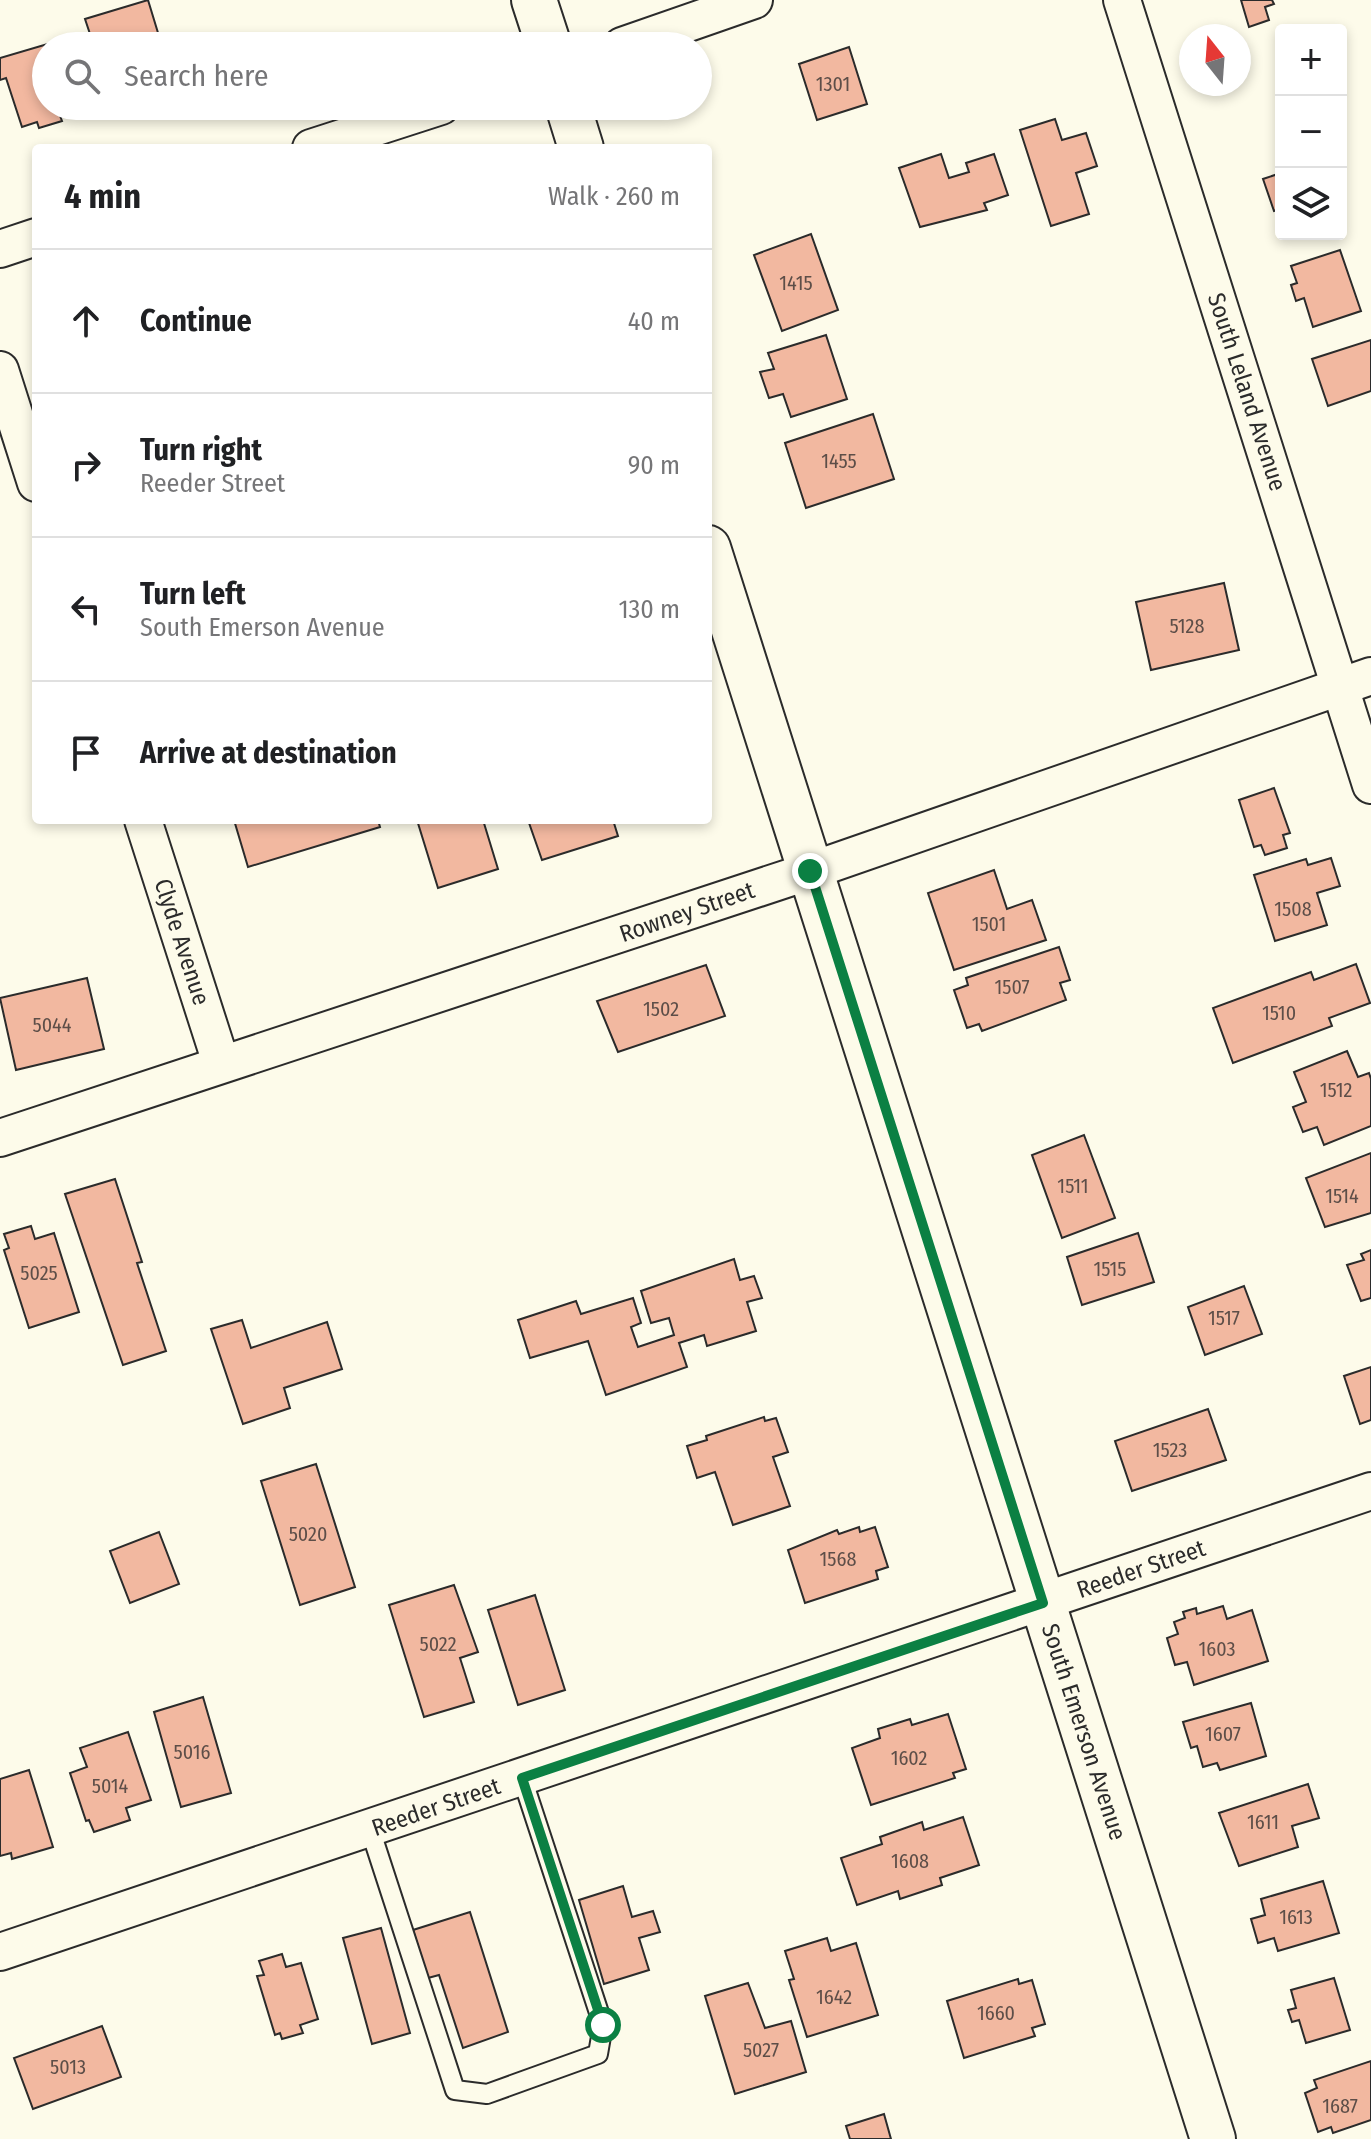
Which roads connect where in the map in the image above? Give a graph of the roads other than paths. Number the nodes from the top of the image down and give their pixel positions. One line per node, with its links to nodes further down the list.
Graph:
1 (534, 0): 4 (main road)
2 (754, 0): 5 (street)
3 (1122, 0): 15 (street, South Leland Avenue)
4 (544, 32)
5 (662, 32)
6 (398, 120): 8 (street)
7 (572, 120): 9 (main road)
8 (323, 144)
9 (580, 144)
10 (32, 238): 11 (street)
11 (0, 249)
12 (0, 370): 13 (street)
13 (32, 470)
14 (712, 561): 18 (main road, South Emerson Avenue)
15 (1356, 681): 16 (street, South Leland Avenue); 18 (street, Rowney Street)
16 (1371, 785)
17 (144, 824): 19 (street, Clyde Avenue)
18 (810, 871): 19 (street, Rowney Street); 22 (main road, South Emerson Avenue)
19 (221, 1063): 20 (street, Rowney Street)
20 (0, 1138)
21 (1371, 1491): 22 (street, Reeder Street)
22 (1043, 1603): 23 (street, Reeder Street); 26 (main road, South Emerson Avenue)
23 (522, 1778): 24 (street, Reeder Street); 24 (lane)
24 (370, 1829): 25 (street, Reeder Street)
25 (0, 1952)
26 (1213, 2139)

